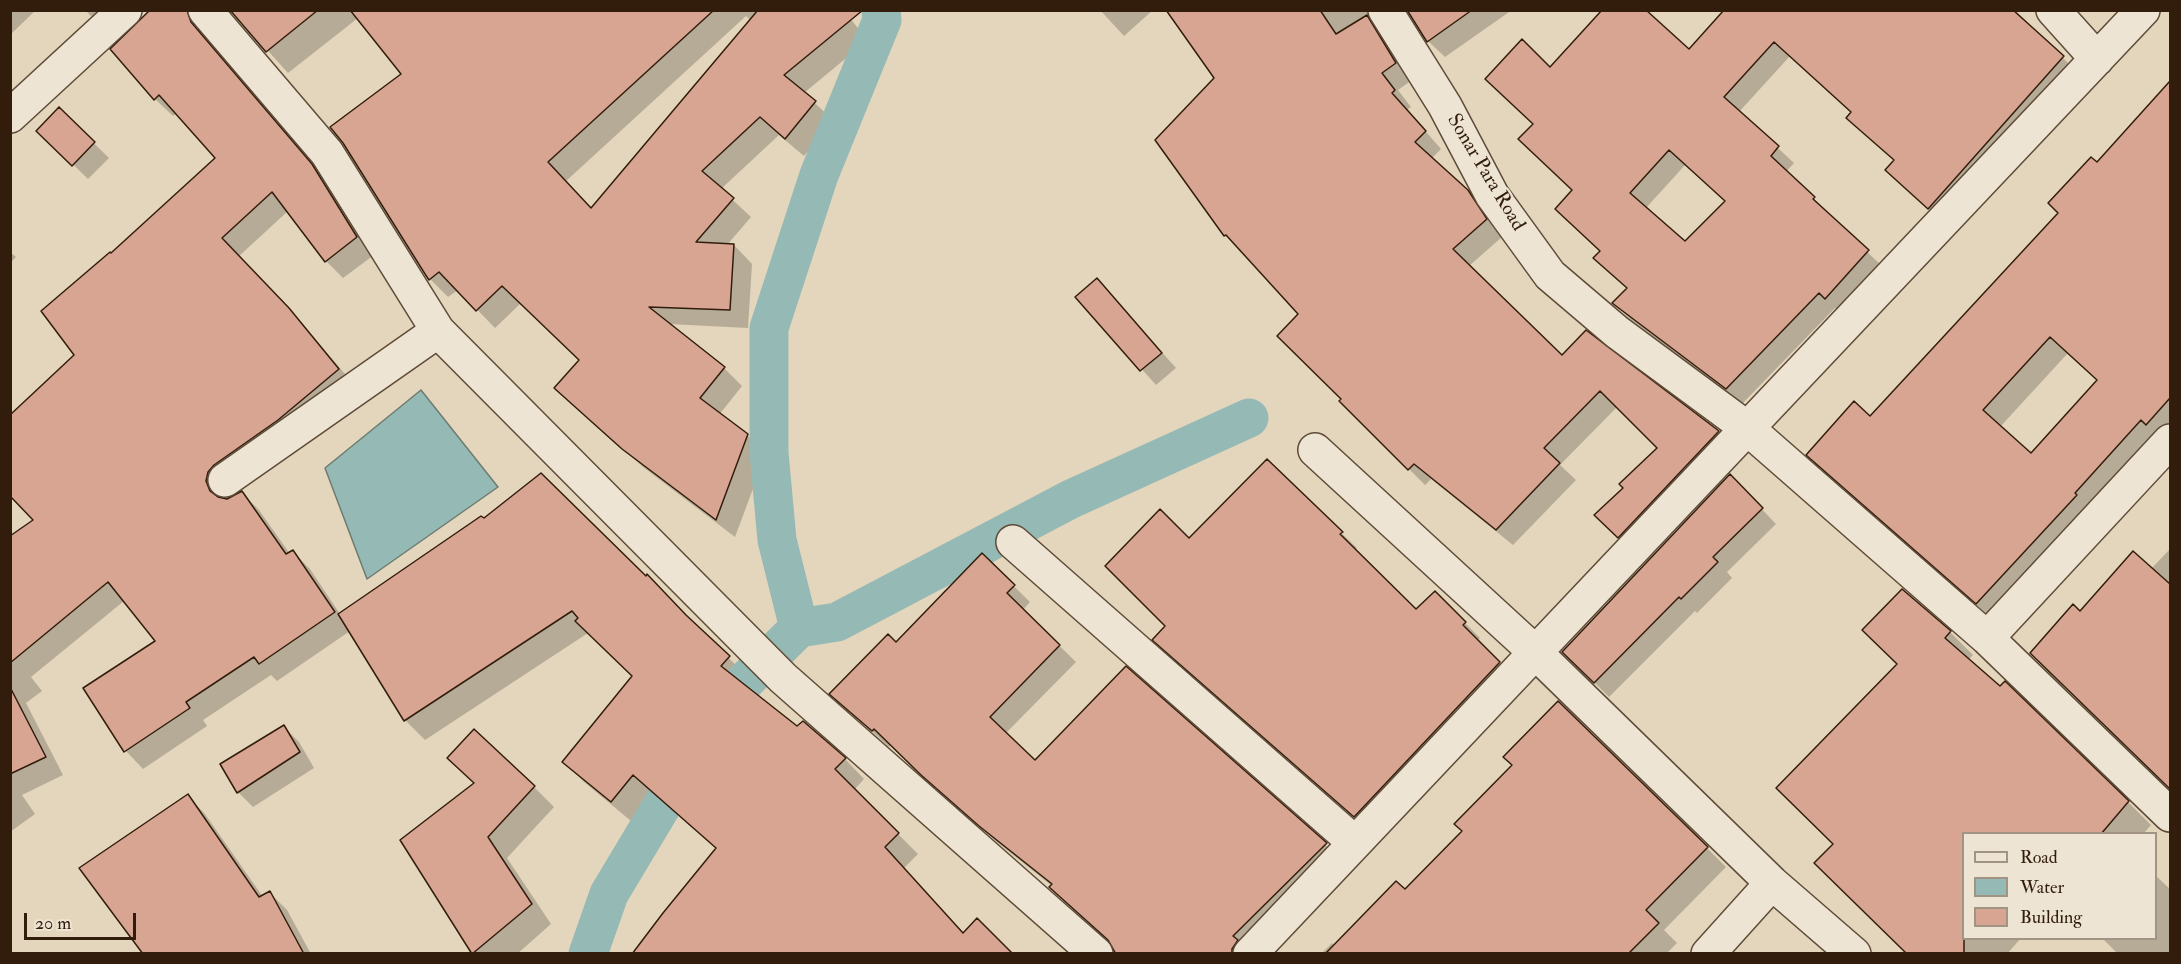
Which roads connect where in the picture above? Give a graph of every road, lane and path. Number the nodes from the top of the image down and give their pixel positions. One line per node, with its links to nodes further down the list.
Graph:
1 (125, 10): 7 (street)
2 (205, 10): 8 (street)
3 (1385, 10): 9 (street, Sonar Para Road)
4 (2053, 10): 6 (street)
5 (2143, 10): 6 (street)
6 (2097, 59): 9 (street)
7 (10, 116)
8 (438, 331): 12 (street); 19 (street)
9 (1747, 428): 14 (street, Sonar Para Road); 15 (street)
10 (2170, 441): 14 (street)
11 (1315, 450): 15 (street)
12 (225, 480)
13 (1013, 542): 17 (street)
14 (1987, 638): 16 (street, Sonar Para Road)
15 (1535, 652): 17 (street); 18 (street)
16 (2170, 815)
17 (1354, 843): 20 (street)
18 (1772, 883): 21 (street); 22 (street)
19 (1096, 954)
20 (1250, 954)
21 (1708, 954)
22 (1854, 954)

